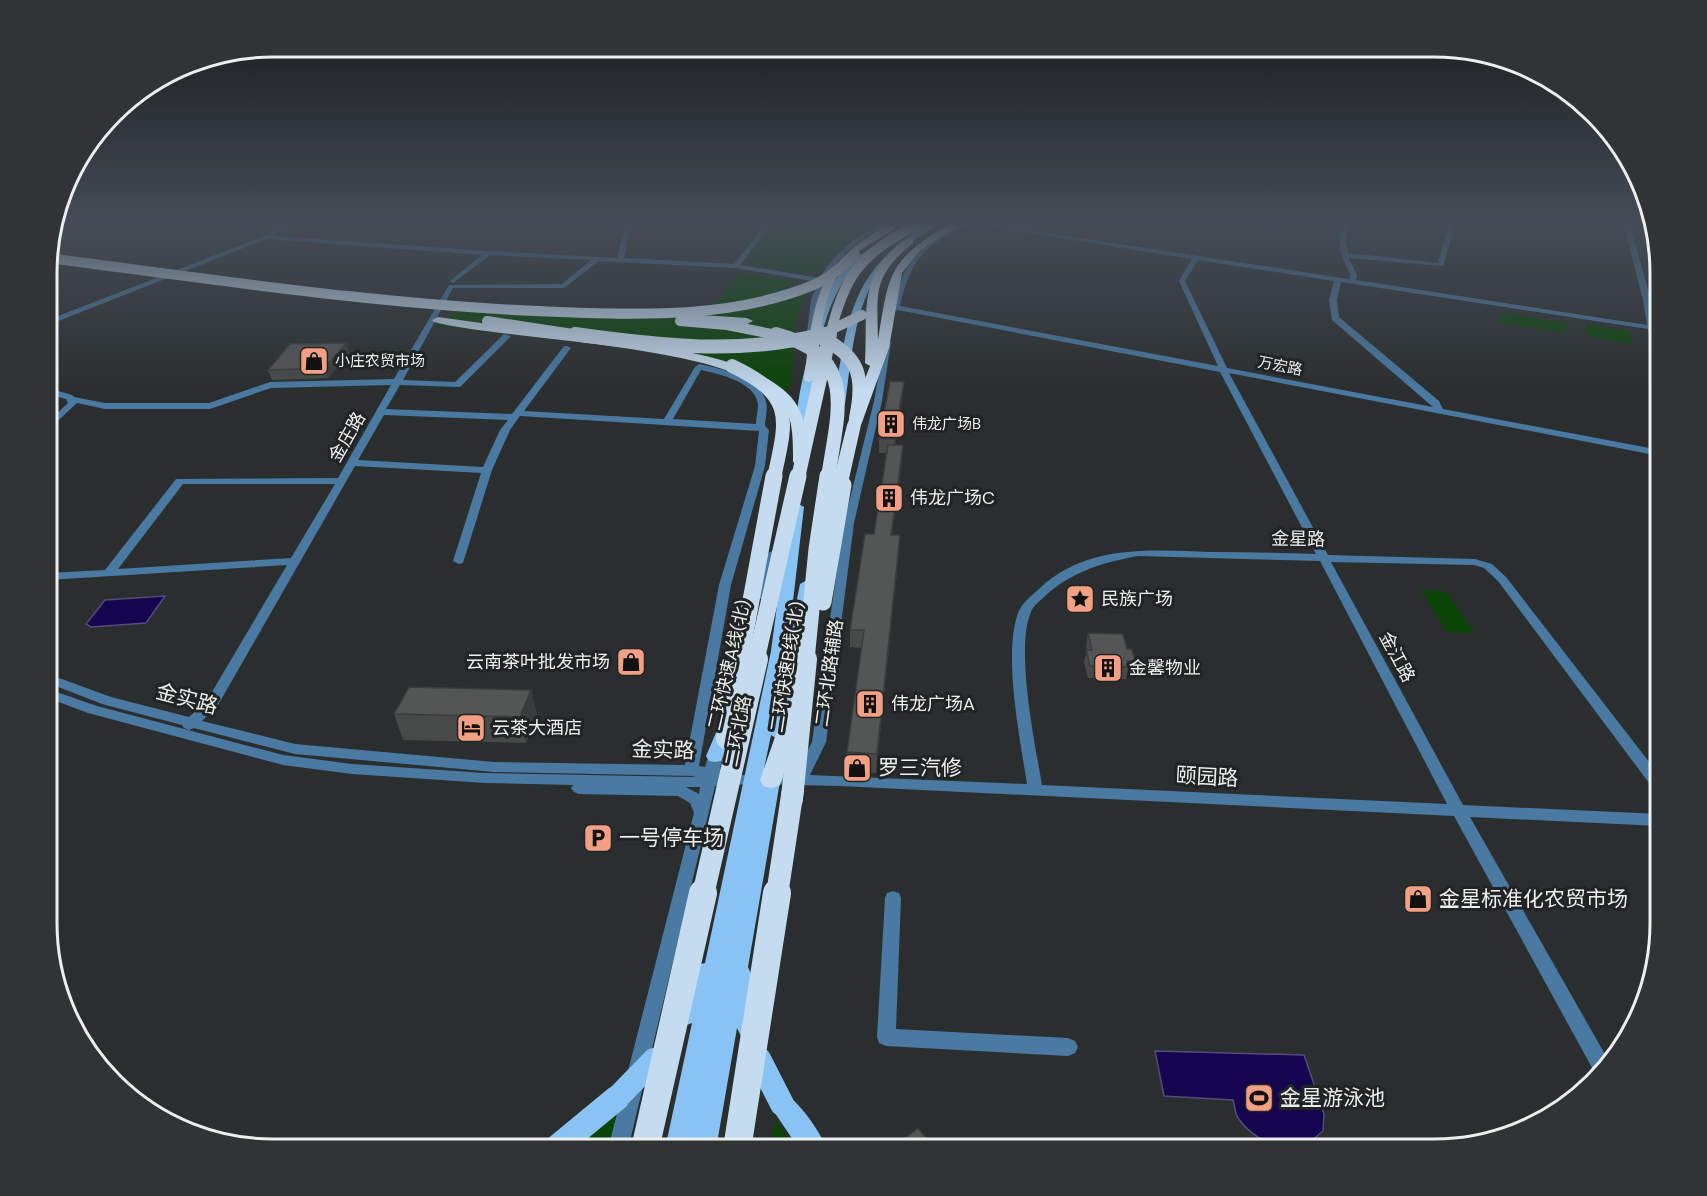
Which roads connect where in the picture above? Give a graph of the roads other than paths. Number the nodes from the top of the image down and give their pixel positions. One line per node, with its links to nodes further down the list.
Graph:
1 (820, 280): 30 (street)
2 (155, 281): 24 (street)
3 (207, 281): 18 (highway, bridge)
4 (570, 281): 31 (street, 金庄路)
5 (821, 281): 22 (highway, bridge)
6 (827, 281): 30 (highway)
7 (841, 281): 30 (main road, 二环北路)
8 (846, 281): 67 (highway, 二环快速A线(北), bridge)
9 (868, 281): 51 (main road, 二环北路)
10 (875, 281): 62 (highway, 二环快速B线(北), bridge)
11 (889, 281): 27 (highway, bridge)
12 (895, 281): 37 (highway, bridge)
13 (904, 281): 20 (street, 二环北路辅路)
14 (1182, 281): 29 (street, 金江路)
15 (1337, 281): 34 (street)
16 (1357, 281): 25 (street)
17 (1642, 281): 25 (street)
18 (315, 295): 19 (highway, bridge); 21 (highway); 27 (highway, bridge)
19 (412, 305): 22 (highway, bridge); 62 (highway, bridge)
20 (895, 307): 29 (street, 万宏路); 62 (street, 二环北路辅路)
21 (383, 312)
22 (510, 312): 37 (highway, bridge)
23 (416, 317): 43 (highway)
24 (57, 319)
25 (1650, 327)
26 (507, 336): 31 (street)
27 (614, 338): 67 (highway, bridge)
28 (567, 348): 36 (street)
29 (1224, 371): 34 (street, 万宏路); 46 (street, 金江路)
30 (810, 378): 43 (main road, 二环北路)
31 (396, 382): 33 (street); 35 (street, 金庄路)
32 (57, 394): 33 (street)
33 (72, 400): 38 (street)
34 (1439, 411): 41 (street, 万宏路)
35 (381, 412): 36 (street); 42 (street, 金庄路)
36 (516, 415): 39 (street); 44 (street)
37 (856, 418): 51 (highway, bridge)
38 (57, 419)
39 (668, 422): 40 (street); 40 (street)
40 (760, 427): 58 (street)
41 (1650, 451)
42 (352, 463): 44 (street); 45 (street, 金庄路)
43 (800, 468): 51 (main road, 二环北路); 57 (street)
44 (487, 470): 48 (street)
45 (342, 481): 47 (street, 金庄路); 49 (street)
46 (1323, 557): 59 (street, 金星路); 63 (street, 金星路); 64 (street, 金江路)
47 (294, 561): 49 (street); 55 (street, 金庄路)
48 (459, 561)
49 (109, 573): 50 (street)
50 (57, 576)
51 (793, 652): 54 (highway); 57 (main road); 61 (main road, 二环北路)
52 (57, 687): 55 (street, 金实路)
53 (57, 689): 56 (street, 金实路)
54 (799, 689): 61 (highway); 62 (main road)
55 (193, 721): 56 (street, 金庄路); 58 (street, 金实路)
56 (181, 732): 60 (street, 金实路)
57 (712, 770): 58 (street, 金实路); 60 (street, 金实路); 61 (street, 金实路); 65 (street)
58 (691, 771)
59 (1650, 775)
60 (540, 779): 65 (street)
61 (762, 780): 62 (street, 颐园路); 69 (main road, 二环北路)
62 (799, 784): 63 (street, 颐园路); 76 (highway, 二环快速B线(北), bridge); 77 (street, 二环北路辅路)
63 (1035, 790): 64 (street, 颐园路)
64 (1458, 810): 66 (street, 颐园路); 71 (street, 金江路)
65 (701, 813): 73 (street)
66 (1650, 820)
67 (708, 873): 74 (highway, 二环快速A线(北), bridge)
68 (893, 898): 70 (street)
69 (729, 950): 72 (main road, bridge); 75 (main road, 二环北路); 78 (main road, bridge)
70 (1068, 1047)
71 (1599, 1062)
72 (567, 1139)
73 (620, 1139)
74 (647, 1139)
75 (693, 1139)
76 (739, 1139)
77 (747, 1139)
78 (807, 1139)

